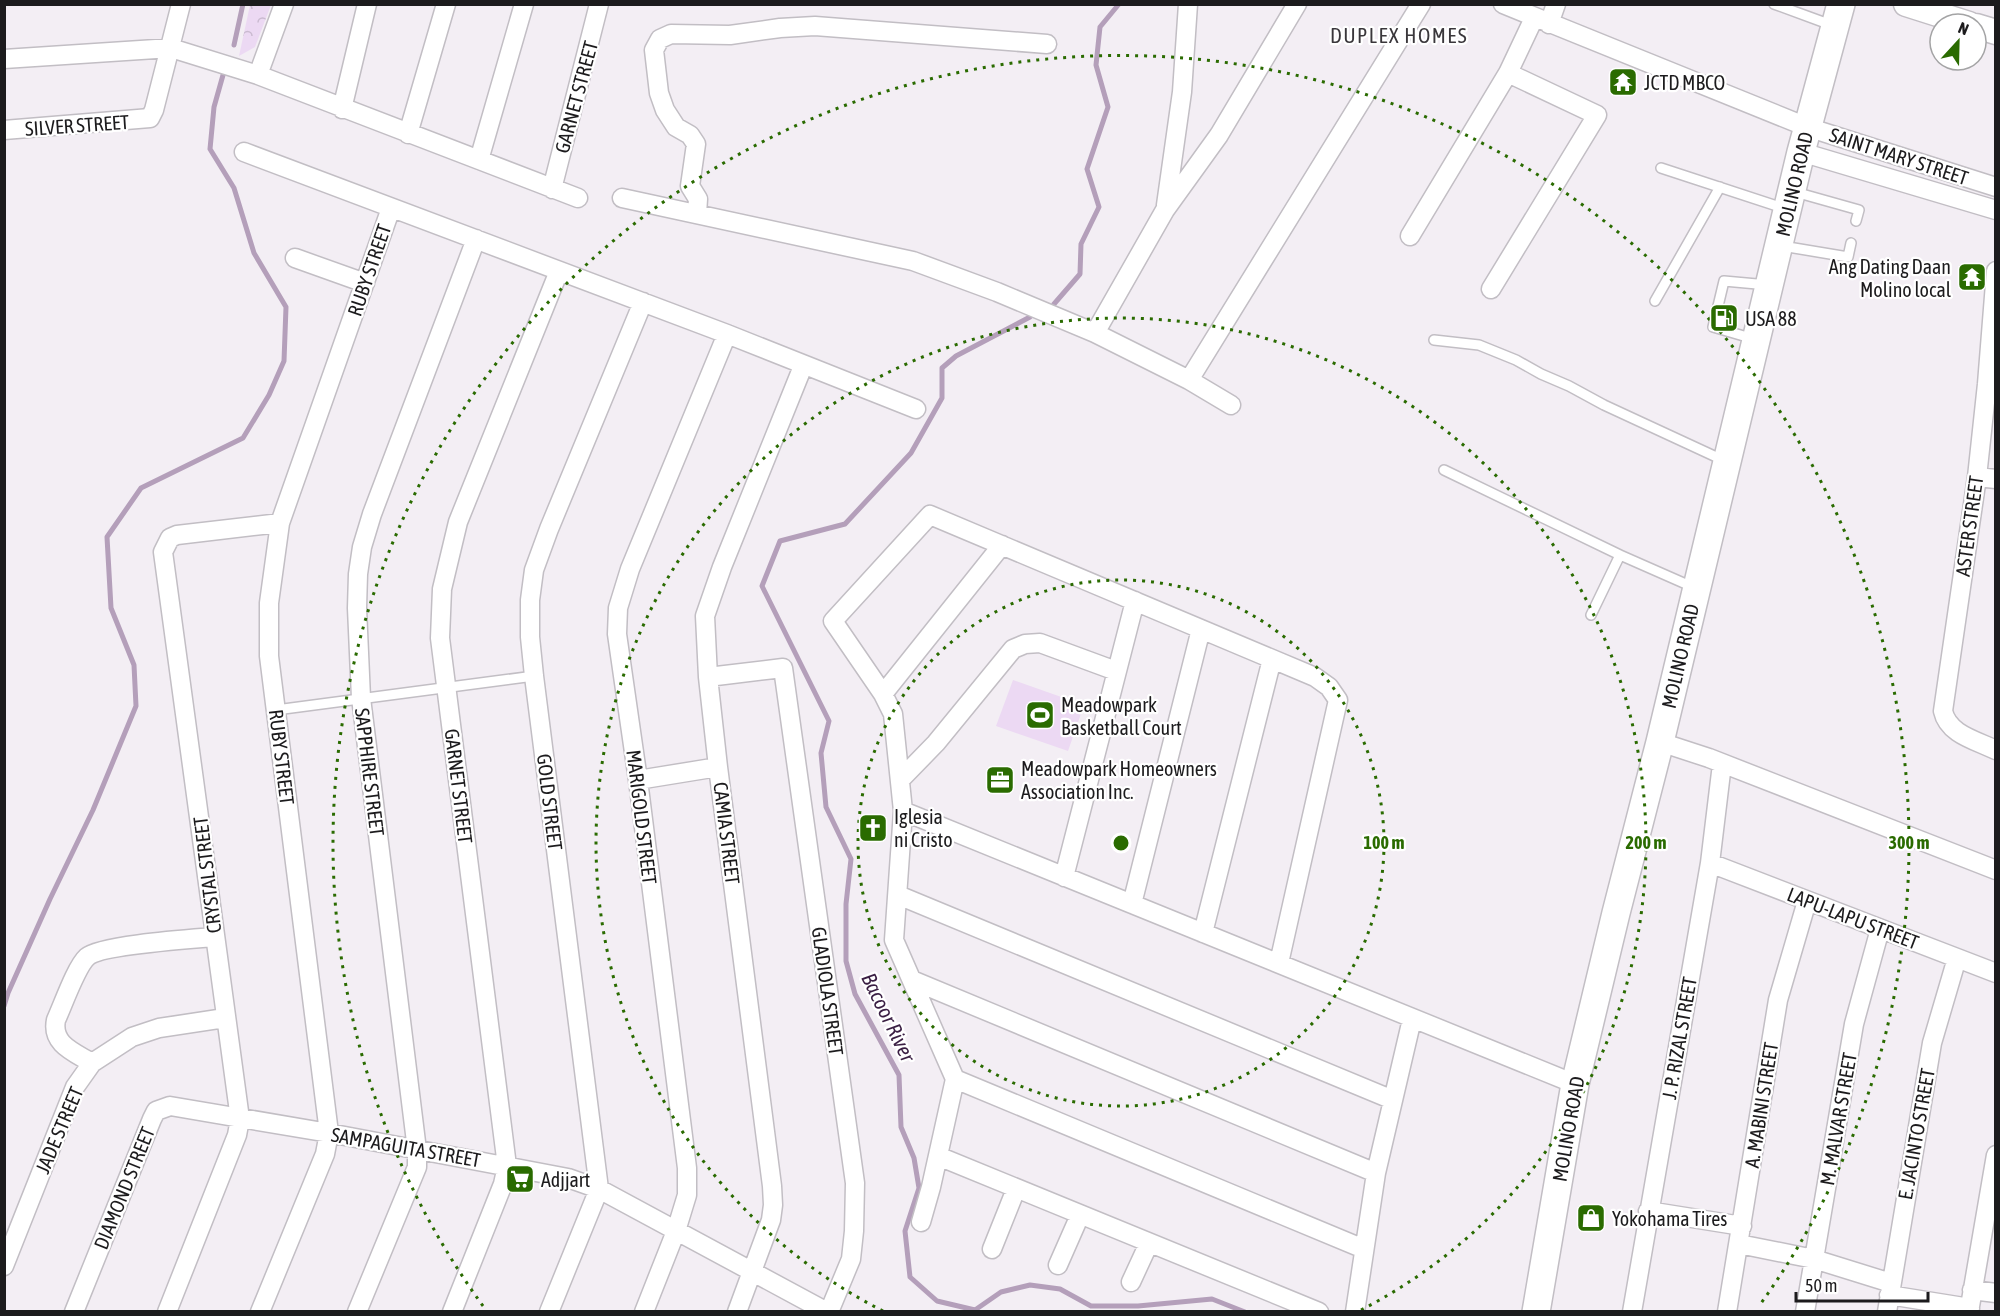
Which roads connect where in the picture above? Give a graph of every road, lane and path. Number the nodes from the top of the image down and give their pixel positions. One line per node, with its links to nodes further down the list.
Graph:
1 (181, 4): 18 (street)
2 (284, 4): 21 (street)
3 (367, 4): 22 (street)
4 (446, 4): 24 (street)
5 (524, 4): 27 (street)
6 (599, 4): 31 (street, GARNET STREET)
7 (1188, 4): 36 (street)
8 (1297, 4): 36 (street)
9 (1421, 4): 58 (street)
10 (1503, 4): 16 (street, SAINT MARY STREET)
11 (1556, 4): 16 (street)
12 (1774, 4): 15 (lane)
13 (1906, 4): 14 (main road)
14 (1931, 12)
15 (1838, 16): 25 (main road, MOLINO ROAD)
16 (1542, 21): 20 (street); 25 (street, SAINT MARY STREET)
17 (1047, 44): 38 (street)
18 (171, 48): 19 (street); 21 (street); 23 (street, SILVER STREET)
19 (4, 59)
20 (1508, 73): 40 (street); 49 (street)
21 (258, 75): 22 (street)
22 (342, 109): 24 (street)
23 (4, 130)
24 (408, 134): 27 (street)
25 (1804, 139): 30 (street, SAINT MARY STREET); 34 (main road, MOLINO ROAD); 37 (street, SAINT MARY STREET)
26 (244, 152): 35 (street)
27 (479, 160): 31 (street)
28 (1661, 168): 29 (lane)
29 (1720, 187): 34 (lane); 50 (lane)
30 (1995, 187)
31 (552, 189): 32 (street)
32 (578, 198)
33 (622, 198): 38 (street)
34 (1790, 201): 39 (lane); 43 (main road, MOLINO ROAD)
35 (391, 208): 41 (street); 47 (street, RUBY STREET)
36 (1165, 210): 53 (street)
37 (1995, 210)
38 (697, 214): 53 (street)
39 (1856, 221)
40 (1410, 236)
41 (476, 239): 45 (street); 79 (street, SAPPHIRE STREET)
42 (1851, 243): 43 (lane)
43 (1780, 246): 48 (main road, MOLINO ROAD)
44 (295, 258): 47 (street)
45 (559, 271): 51 (street); 77 (street, GARNET STREET)
46 (1995, 272): 52 (street, ASTER STREET)
47 (365, 283): 66 (street, RUBY STREET)
48 (1770, 285): 56 (main road, MOLINO ROAD); 56 (lane)
49 (1491, 289)
50 (1655, 301)
51 (643, 302): 54 (street); 75 (street, GOLD STREET)
52 (1994, 310): 59 (street, ASTER STREET)
53 (1095, 333): 58 (street)
54 (727, 334): 57 (street); 86 (street, MARIGOLD STREET)
55 (1434, 340): 62 (lane)
56 (1757, 340): 62 (main road, MOLINO ROAD)
57 (803, 366): 61 (street); 76 (street, CAMIA STREET)
58 (1189, 380): 60 (street)
59 (1991, 385): 64 (street, ASTER STREET)
60 (1231, 405)
61 (915, 409)
62 (1727, 462): 69 (main road, MOLINO ROAD)
63 (1444, 470): 68 (lane)
64 (1977, 477): 65 (street); 82 (street, ASTER STREET)
65 (1995, 480)
66 (280, 523): 80 (street, RUBY STREET); 96 (street, CRYSTAL STREET)
67 (1002, 545): 70 (street); 78 (street); 78 (street)
68 (1620, 555): 69 (lane); 71 (lane)
69 (1695, 588): 81 (main road, MOLINO ROAD)
70 (1135, 601): 72 (street); 74 (street)
71 (1591, 615)
72 (1201, 629): 73 (street); 93 (street)
73 (1272, 659): 95 (street); 98 (street)
74 (1116, 670): 85 (street); 90 (street)
75 (534, 676): 77 (lane); 114 (street, GOLD STREET)
76 (708, 677): 84 (street, CAMIA STREET); 141 (street, GLADIOLA STREET)
77 (446, 688): 79 (lane); 112 (street, GARNET STREET)
78 (883, 694): 85 (street)
79 (361, 698): 80 (lane); 109 (street, SAPPHIRE STREET)
80 (276, 710): 108 (street, RUBY STREET)
81 (1660, 742): 83 (street); 105 (main road, MOLINO ROAD)
82 (1995, 750)
83 (1722, 764): 88 (street, J. P. RIZAL STREET); 89 (street)
84 (718, 767): 86 (street); 128 (street, CAMIA STREET)
85 (901, 779): 87 (street)
86 (638, 780): 120 (street, MARIGOLD STREET)
87 (903, 811): 90 (street); 91 (street)
88 (1710, 863): 92 (street, LAPU-LAPU STREET); 116 (street, J. P. RIZAL STREET)
89 (1995, 870)
90 (1064, 877): 93 (street)
91 (898, 894): 100 (street); 106 (street)
92 (1806, 901): 94 (street, LAPU-LAPU STREET); 119 (street, A. MABINI STREET)
93 (1132, 904): 95 (street)
94 (1880, 929): 97 (street, LAPU-LAPU STREET); 125 (street, M. MALVAR STREET)
95 (1203, 933): 98 (street)
96 (214, 937): 101 (street, CRYSTAL STREET); 103 (street)
97 (1957, 958): 99 (street, LAPU-LAPU STREET); 131 (street, E. JACINTO STREET)
98 (1279, 963): 102 (street)
99 (1995, 973)
100 (912, 980): 104 (street); 113 (street)
101 (225, 1018): 103 (street, JADE STREET); 107 (street, CRYSTAL STREET)
102 (1412, 1019): 105 (street); 106 (street)
103 (92, 1063): 127 (street, JADE STREET)
104 (955, 1079): 111 (street); 124 (street)
105 (1575, 1084): 144 (main road, MOLINO ROAD)
106 (1393, 1100): 113 (street)
107 (240, 1119): 108 (street, SAMPAGUITA STREET); 133 (street, DIAMOND STREET); 134 (street, CRYSTAL STREET)
108 (329, 1133): 109 (street, SAMPAGUITA STREET); 135 (street, RUBY STREET)
109 (417, 1150): 112 (street, SAMPAGUITA STREET); 136 (street, SAPPHIRE STREET)
110 (1995, 1155): 132 (street)
111 (938, 1156): 115 (street); 118 (street)
112 (507, 1166): 114 (street, SAMPAGUITA STREET); 137 (street, GARNET STREET)
113 (1376, 1173): 124 (street)
114 (600, 1189): 120 (street, SAMPAGUITA STREET); 138 (street)
115 (1016, 1189): 117 (street); 123 (street)
116 (1648, 1211): 119 (street); 145 (street, J. P. RIZAL STREET)
117 (1080, 1215): 121 (street); 126 (street)
118 (921, 1222)
119 (1742, 1226): 122 (street, A. MABINI STREET)
120 (676, 1231): 128 (street, SAMPAGUITA STREET); 139 (street, MARIGOLD STREET)
121 (1149, 1243): 129 (street); 142 (street)
122 (1739, 1244): 125 (street); 146 (street, A. MABINI STREET)
123 (992, 1249)
124 (1364, 1249): 143 (street)
125 (1814, 1259): 131 (street); 147 (street, M. MALVAR STREET)
126 (1058, 1265)
127 (4, 1266)
128 (753, 1272): 140 (street, CAMIA STREET); 141 (street, SAMPAGUITA STREET)
129 (1131, 1282)
130 (1995, 1293): 132 (street)
131 (1889, 1296): 132 (street)
132 (1970, 1303)
133 (74, 1311)
134 (167, 1311)
135 (260, 1311)
136 (357, 1311)
137 (452, 1311)
138 (549, 1311)
139 (644, 1311)
140 (737, 1311)
141 (828, 1311)
142 (1319, 1311)
143 (1355, 1311)
144 (1536, 1311)
145 (1632, 1311)
146 (1727, 1311)
147 (1805, 1311)

